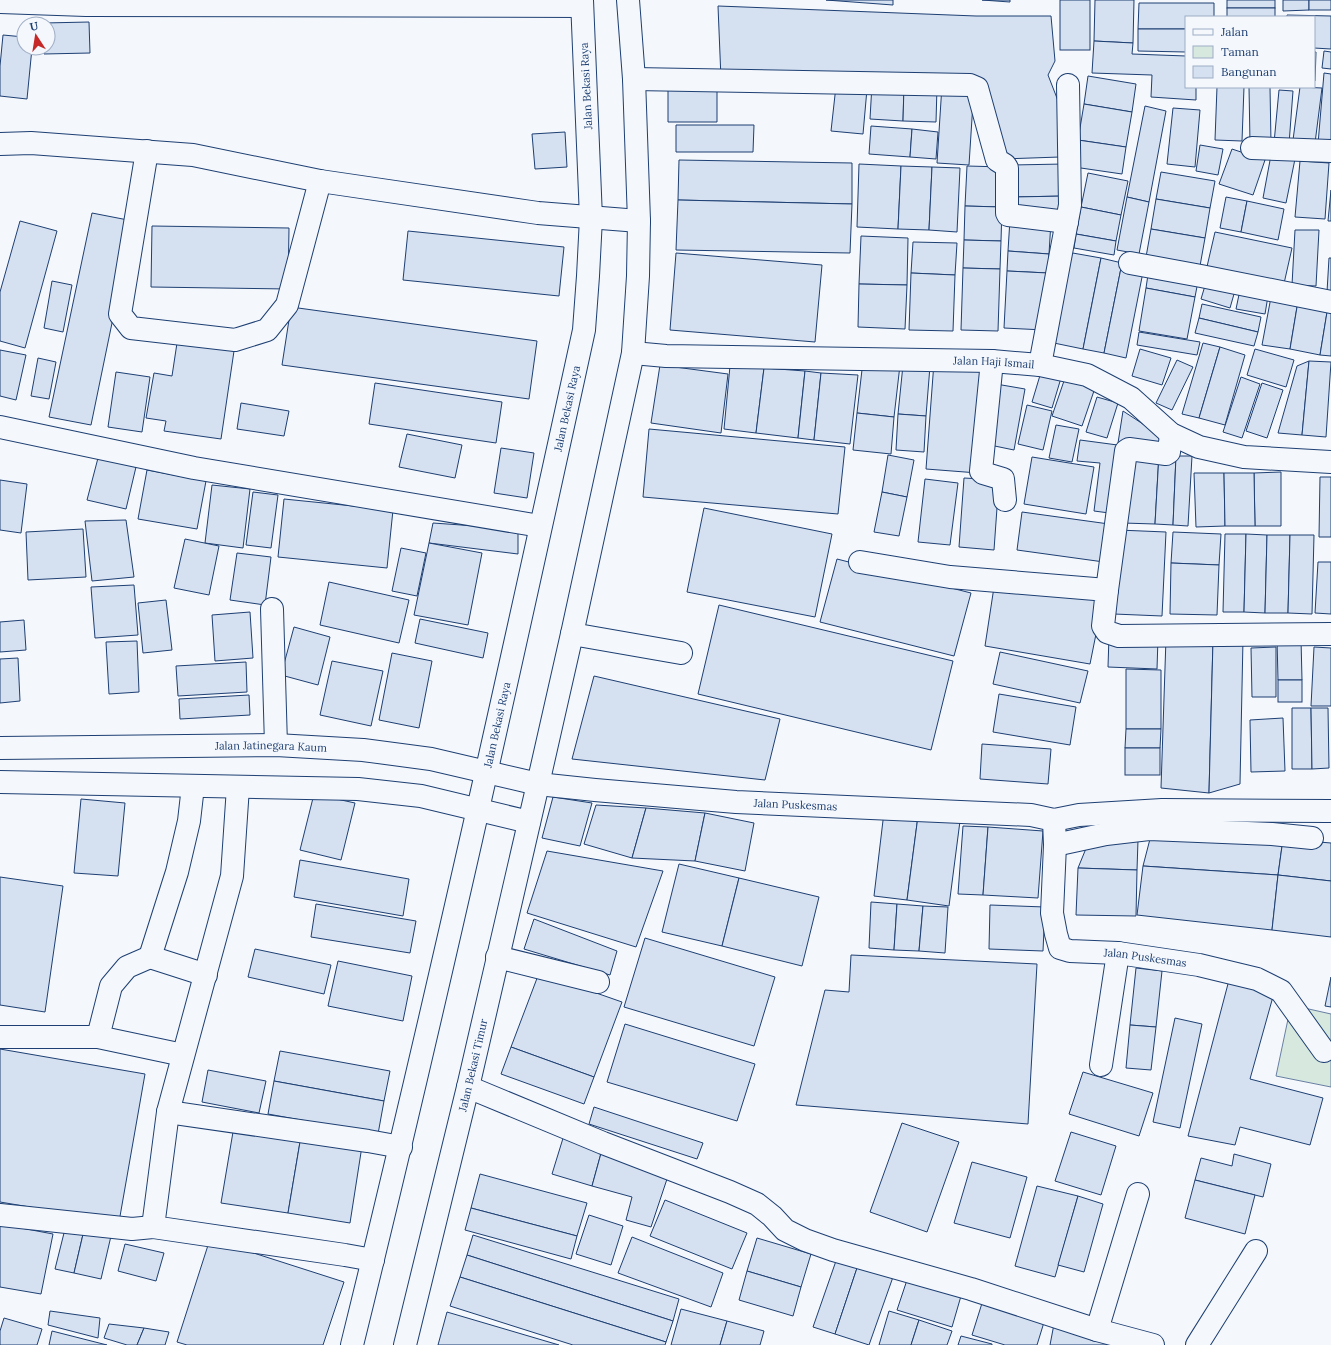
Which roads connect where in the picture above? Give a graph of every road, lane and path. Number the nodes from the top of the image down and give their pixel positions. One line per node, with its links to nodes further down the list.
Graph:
1 (628, 0): 5 (street)
2 (0, 2): 3 (street)
3 (86, 2): 4 (street)
4 (582, 3): 12 (street, Jalan Bekasi Raya)
5 (634, 79): 13 (street); 14 (street)
6 (1068, 85): 14 (street)
7 (0, 144): 9 (street)
8 (1252, 148): 10 (street)
9 (147, 151): 11 (street); 11 (street)
10 (1331, 151)
11 (320, 181): 12 (street)
12 (590, 218): 13 (street); 24 (street, Jalan Bekasi Raya)
13 (639, 221): 17 (street)
14 (1067, 222): 19 (street)
15 (1130, 263): 16 (street)
16 (1331, 302)
17 (633, 353): 18 (street, Jalan Haji Ismail); 28 (street)
18 (992, 361): 19 (street, Jalan Haji Ismail); 23 (street)
19 (1040, 365): 21 (street, Jalan Haji Ismail)
20 (0, 427): 24 (street)
21 (1171, 434): 22 (street, Jalan Haji Ismail); 26 (street)
22 (1331, 462)
23 (1005, 500)
24 (540, 526): 33 (street, Jalan Bekasi Raya)
25 (860, 562): 26 (street)
26 (1107, 590): 29 (street)
27 (272, 608): 31 (street)
28 (572, 634): 30 (street); 35 (street)
29 (1331, 634)
30 (681, 653)
31 (276, 745): 32 (street, Jalan Jatinegara Kaum); 33 (street, Jalan Jatinegara Kaum)
32 (0, 748)
33 (486, 772): 35 (street, Jalan Jatinegara Kaum); 38 (street, Jalan Bekasi Raya)
34 (0, 782): 36 (street)
35 (538, 784): 40 (street, Jalan Puskesmas); 41 (street, Jalan Bekasi Timur)
36 (193, 786): 37 (street); 45 (street)
37 (238, 787): 38 (street); 47 (street)
38 (478, 809): 41 (street); 56 (street)
39 (1331, 811): 40 (street, Jalan Puskesmas)
40 (1054, 820): 43 (street, Jalan Puskesmas)
41 (529, 822): 46 (street, Jalan Bekasi Timur)
42 (1312, 838): 43 (street)
43 (1055, 845): 44 (street, Jalan Puskesmas)
44 (1118, 953): 51 (street, Jalan Puskesmas); 53 (street)
45 (150, 957): 47 (street); 50 (street)
46 (497, 957): 48 (street); 54 (street, Jalan Bekasi Timur)
47 (206, 976): 52 (street)
48 (598, 982)
49 (0, 1037): 50 (street)
50 (98, 1037): 52 (street)
51 (1324, 1051)
52 (183, 1055): 55 (street)
53 (1101, 1066)
54 (468, 1087): 62 (street); 64 (street, Jalan Bekasi Timur)
55 (168, 1112): 56 (street); 59 (street)
56 (401, 1147): 61 (street)
57 (1138, 1194): 62 (street)
58 (0, 1215): 59 (street)
59 (153, 1227): 61 (street)
60 (1256, 1251): 66 (street)
61 (373, 1260): 63 (street)
62 (1097, 1330): 65 (street)
63 (352, 1345)
64 (405, 1345)
65 (1153, 1345)
66 (1197, 1345)

